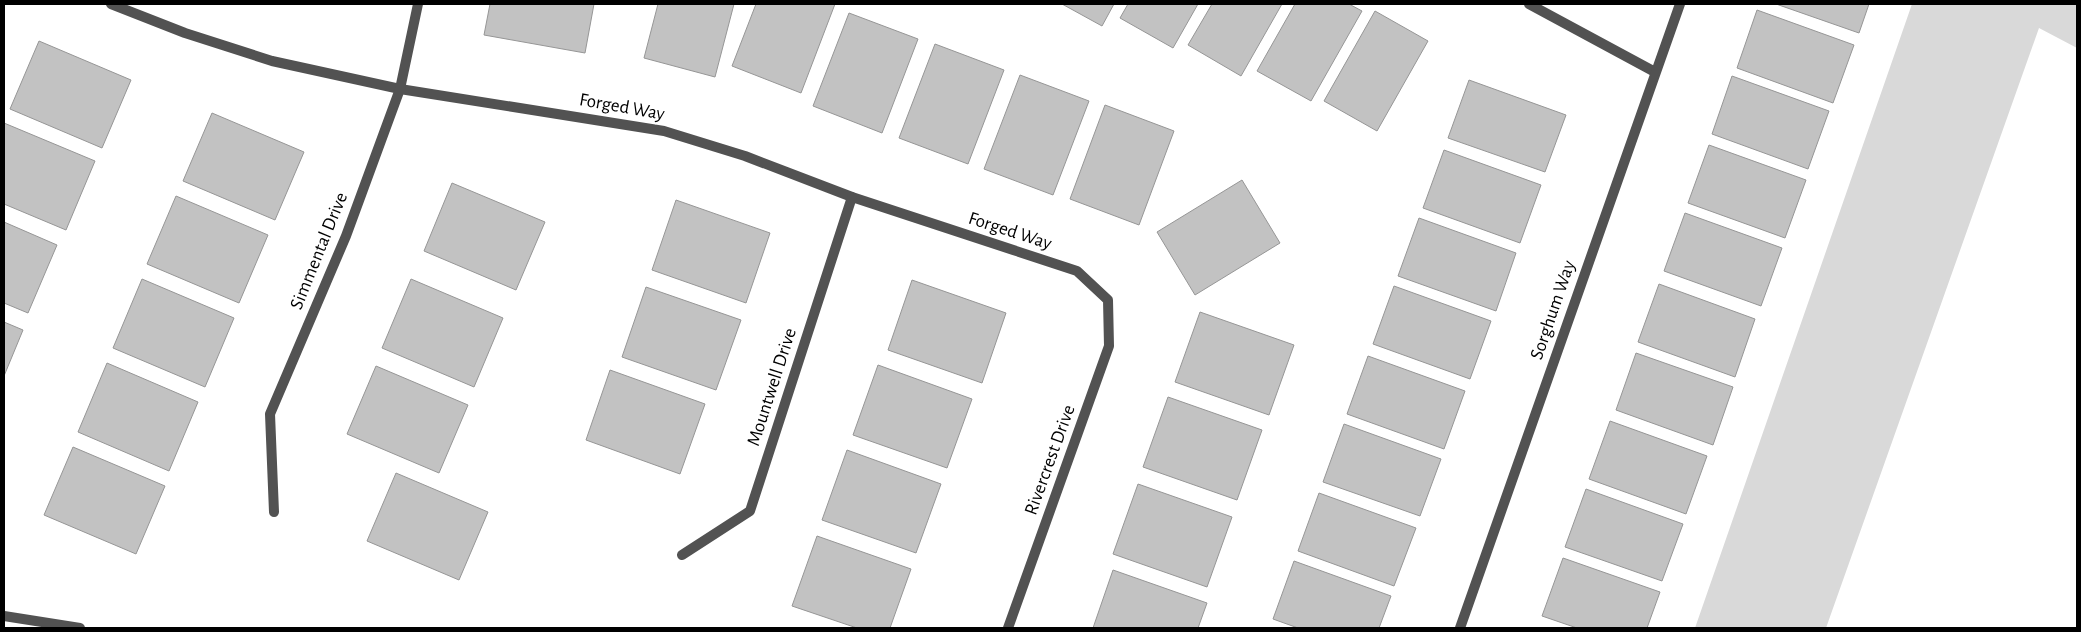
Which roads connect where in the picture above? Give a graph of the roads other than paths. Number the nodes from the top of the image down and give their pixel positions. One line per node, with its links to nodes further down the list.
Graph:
1 (111, 4): 6 (street, Forged Way)
2 (418, 4): 6 (street, Simmental Drive)
3 (1529, 4): 5 (street)
4 (1680, 4): 5 (street, Sorghum Way)
5 (1655, 72): 14 (street, Sorghum Way)
6 (400, 89): 7 (street, Forged Way); 9 (street, Simmental Drive)
7 (852, 197): 8 (street, Forged Way); 10 (street, Mountwell Drive)
8 (1108, 300): 13 (street, Rivercrest Drive)
9 (274, 512)
10 (682, 555)
11 (4, 616): 12 (street)
12 (80, 628)
13 (1008, 628)
14 (1460, 628)

